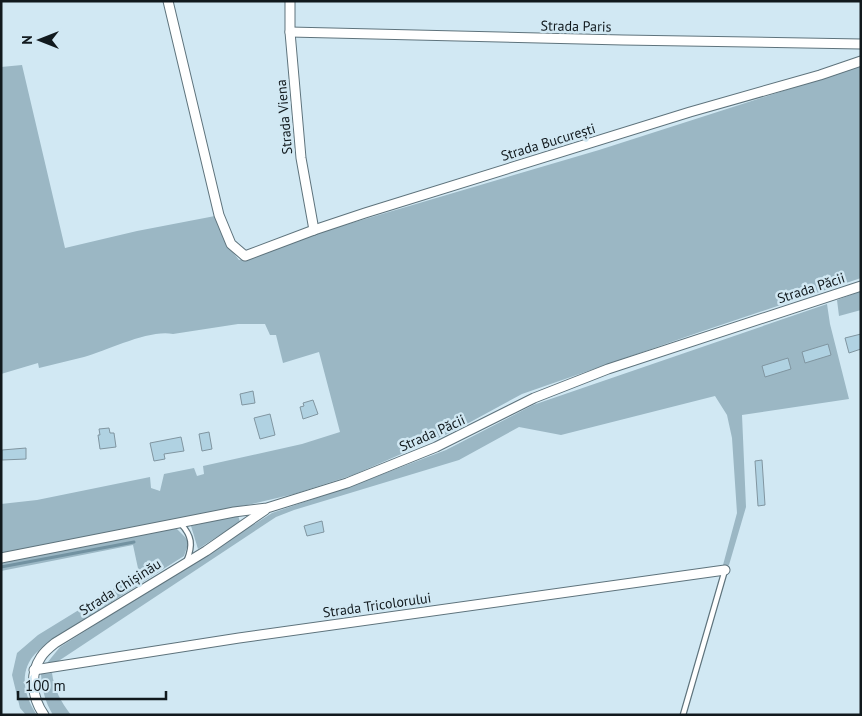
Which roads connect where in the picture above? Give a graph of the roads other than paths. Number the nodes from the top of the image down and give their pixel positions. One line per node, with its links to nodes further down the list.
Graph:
1 (168, 1): 6 (street, Strada București)
2 (290, 1): 3 (street, Strada Viena)
3 (290, 32): 4 (street, Strada Paris); 6 (street, Strada Viena)
4 (861, 44)
5 (861, 61): 6 (street, Strada București)
6 (314, 230)
7 (861, 286): 8 (street, Strada Păcii)
8 (267, 508): 9 (street, Strada Păcii); 11 (street, Strada Chișinău)
9 (181, 524): 10 (street, Strada Păcii); 11 (lane)
10 (1, 558)
11 (186, 562): 13 (street, Strada Chișinău)
12 (725, 570): 13 (street, Strada Tricolorului); 15 (lane)
13 (34, 670): 14 (street)
14 (44, 715)
15 (683, 715)

